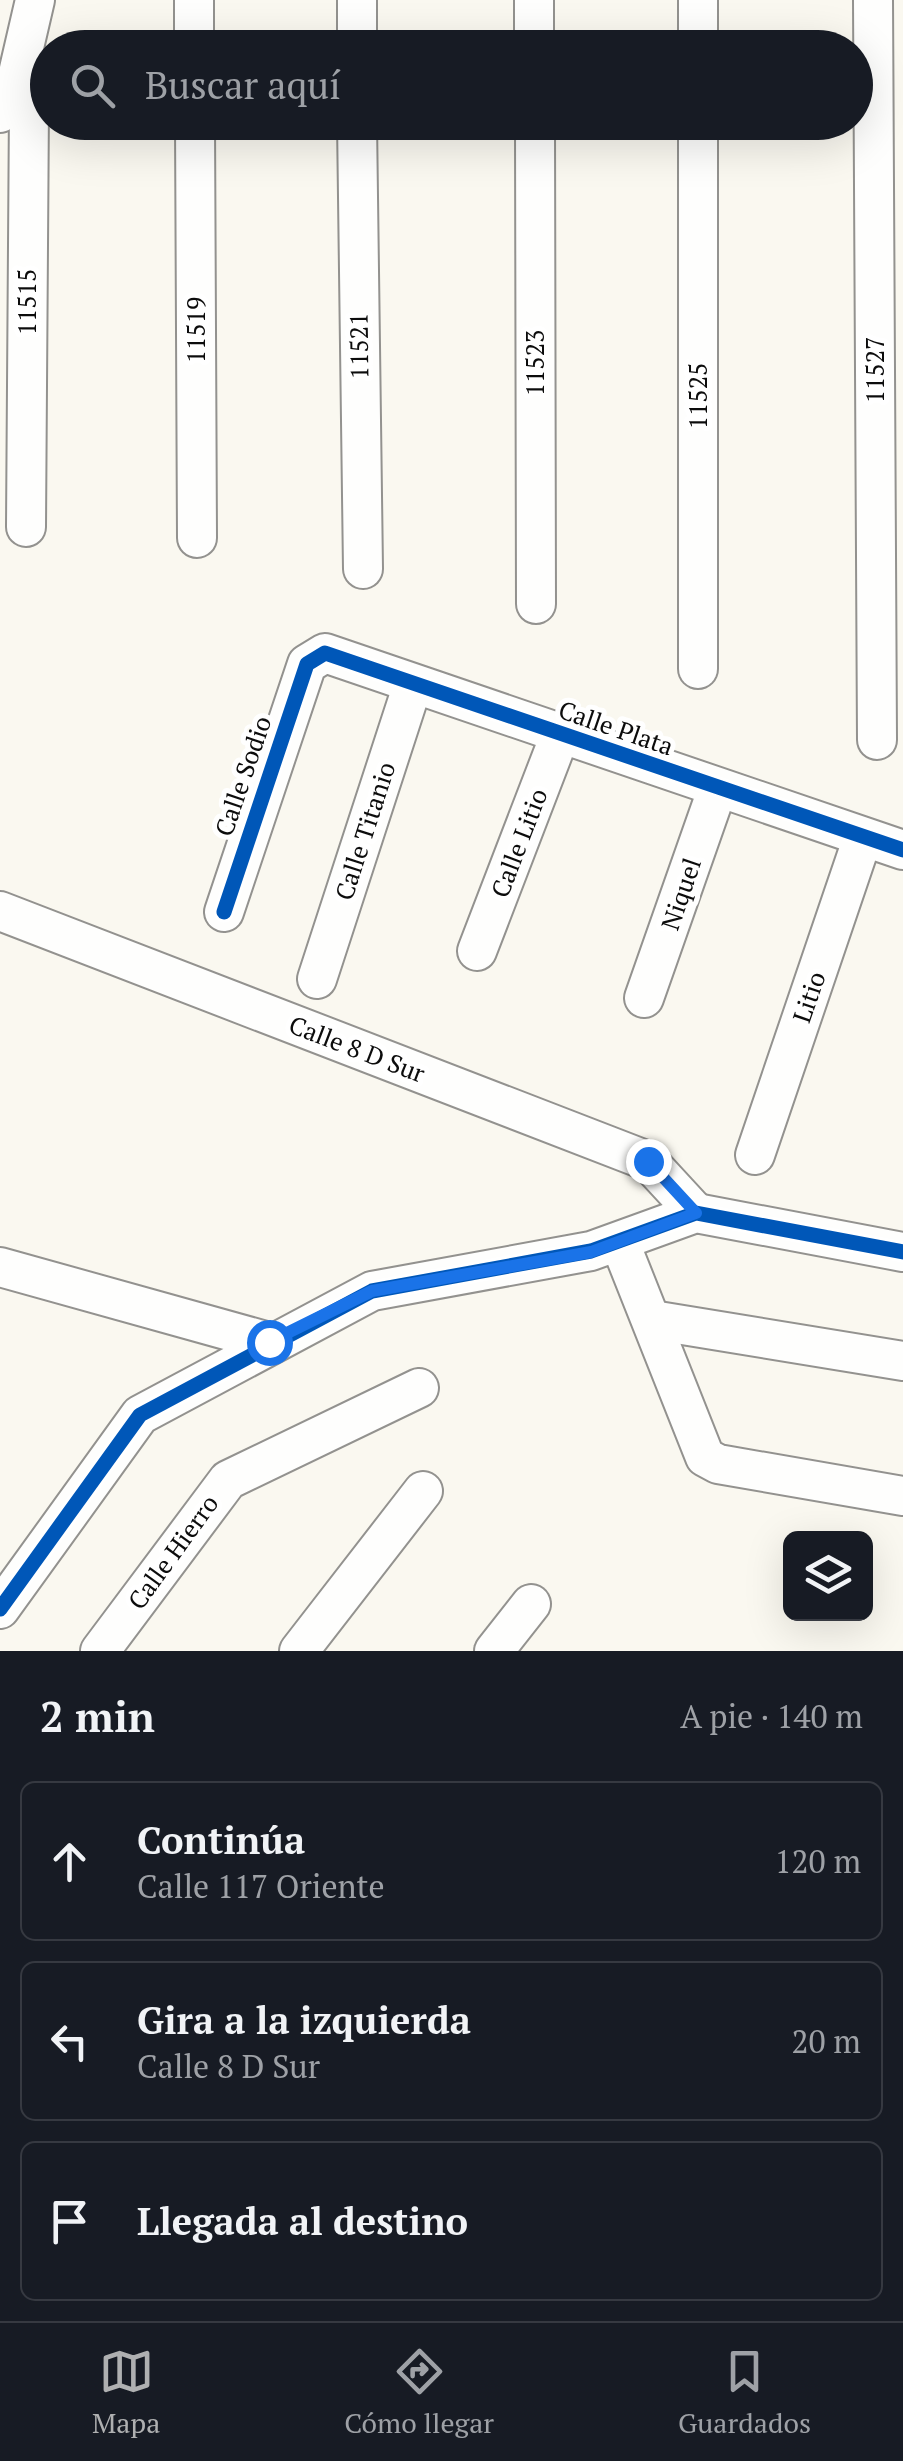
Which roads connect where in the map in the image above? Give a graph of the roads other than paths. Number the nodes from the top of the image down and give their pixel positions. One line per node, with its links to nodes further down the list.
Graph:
1 (36, 0): 11 (street)
2 (194, 0): 7 (street)
3 (357, 0): 8 (street)
4 (534, 0): 9 (street)
5 (698, 0): 10 (street)
6 (873, 0): 24 (street, 11527)
7 (194, 30)
8 (357, 30)
9 (534, 30)
10 (698, 30)
11 (8, 98): 16 (street, 11515)
12 (195, 140): 17 (street, 11519)
13 (357, 140): 18 (street, 11521)
14 (534, 140): 19 (street, 11523)
15 (698, 140): 21 (street, 11525)
16 (26, 527)
17 (197, 538)
18 (362, 570)
19 (536, 604)
20 (314, 657): 22 (street, Calle Plata); 29 (street, Calle Sodio)
21 (698, 669)
22 (414, 684): 23 (street, Calle Plata); 31 (street, Calle Titanio)
23 (560, 735): 25 (street, Calle Plata); 30 (street, Calle Litio)
24 (877, 740)
25 (717, 790): 26 (street, Calle Plata); 32 (street, Niquel)
26 (862, 840): 27 (street, Calle Plata); 33 (street, Litio)
27 (903, 850)
28 (0, 910): 34 (street, Calle 8 D Sur)
29 (224, 912)
30 (477, 951)
31 (317, 978)
32 (644, 998)
33 (755, 1155)
34 (696, 1213): 35 (street); 36 (street)
35 (620, 1243): 38 (street); 39 (street)
36 (903, 1252)
37 (0, 1267): 39 (street)
38 (652, 1320): 40 (street); 43 (street)
39 (269, 1342): 45 (street)
40 (903, 1361)
41 (418, 1388): 46 (street, Calle Hierro)
42 (423, 1491): 47 (street)
43 (903, 1496)
44 (531, 1604): 48 (street)
45 (0, 1609)
46 (100, 1651)
47 (299, 1651)
48 (494, 1651)

